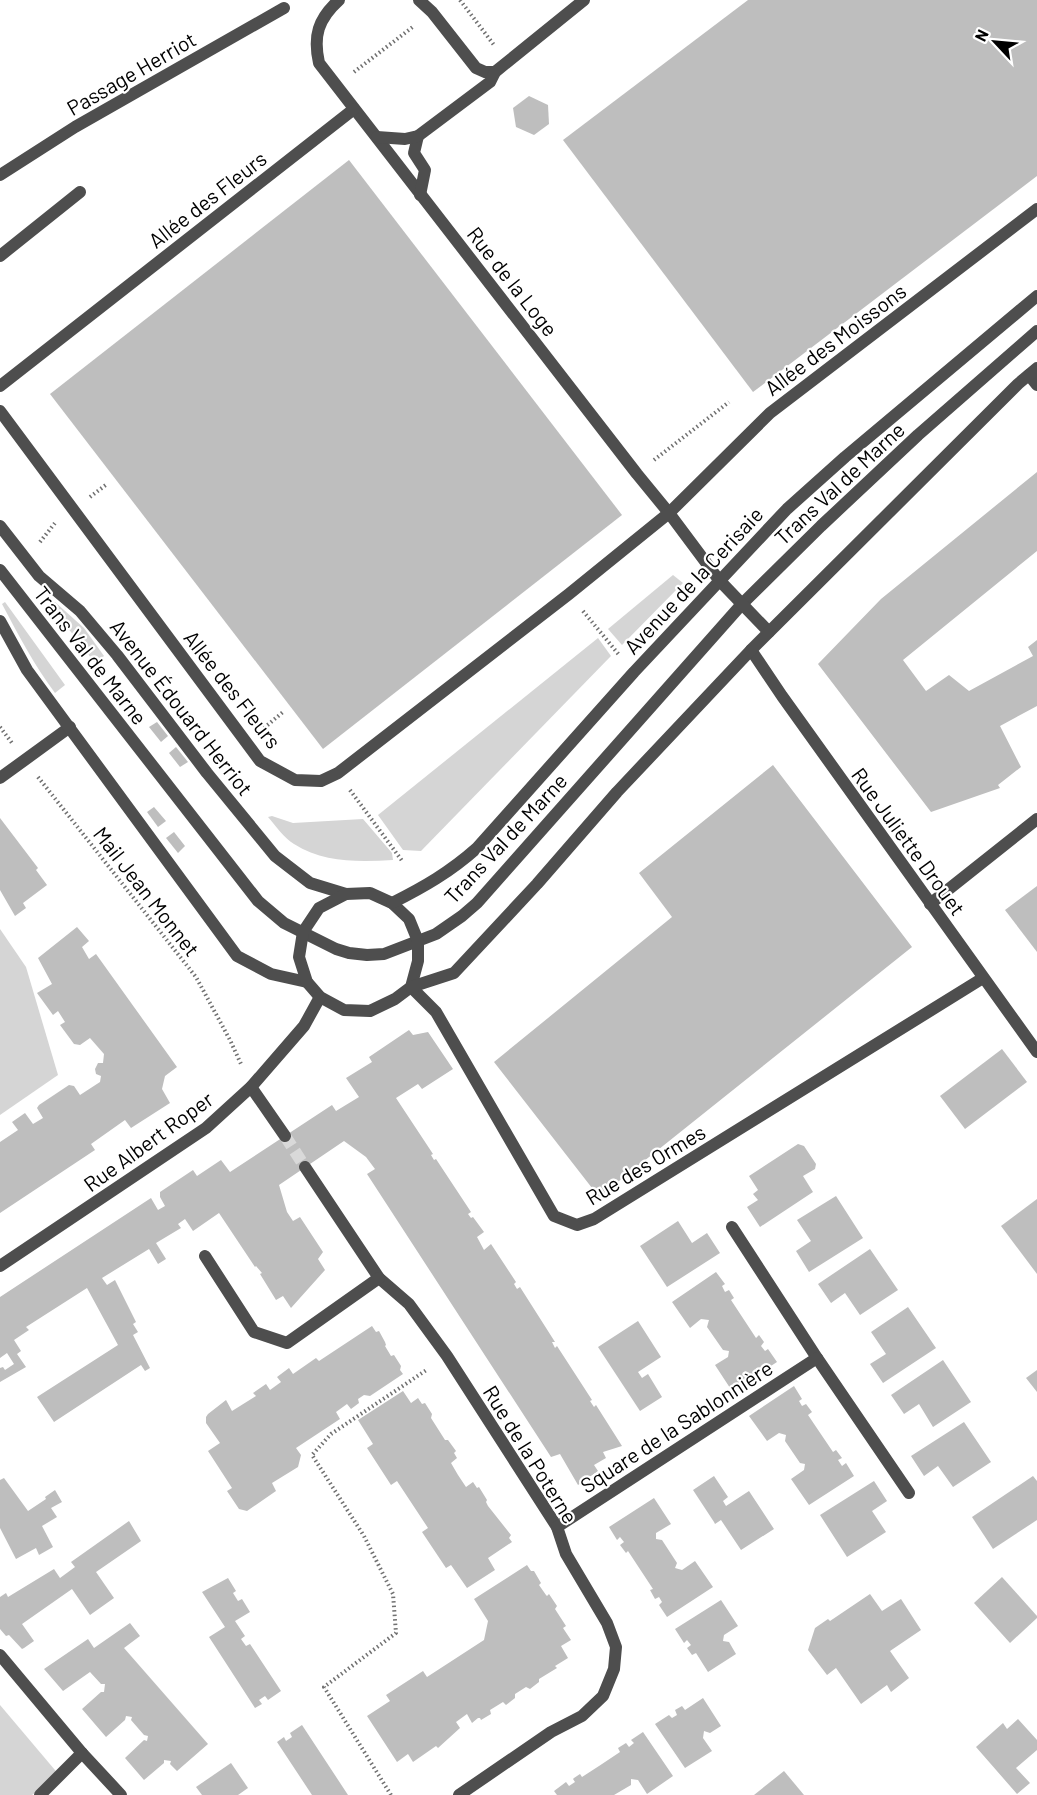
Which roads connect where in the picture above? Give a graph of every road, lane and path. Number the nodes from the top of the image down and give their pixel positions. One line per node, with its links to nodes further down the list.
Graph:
1 (339, 0): 11 (street, Rue de la Loge)
2 (419, 0): 7 (street)
3 (460, 0): 8 (path)
4 (584, 0): 5 (street)
5 (569, 4): 9 (street)
6 (284, 8): 14 (street, Passage Herriot)
7 (432, 12): 9 (street); 10 (path)
8 (498, 50)
9 (495, 72): 12 (street)
10 (351, 75)
11 (354, 109): 13 (street, Rue de la Loge); 23 (street, Allée des Fleurs)
12 (418, 136): 13 (street); 16 (street)
13 (377, 137): 16 (street, Rue de la Loge)
14 (0, 175)
15 (80, 192): 18 (street)
16 (420, 195): 26 (street, Rue de la Loge)
17 (1037, 209): 27 (street, Allée des Moissons)
18 (0, 256)
19 (1037, 296): 32 (street, Avenue de la Cerisaie)
20 (1037, 331): 34 (street, Trans Val de Marne)
21 (1033, 371): 22 (street); 36 (street)
22 (1037, 385)
23 (0, 386)
24 (729, 402): 26 (path)
25 (0, 411): 42 (street, Allée des Fleurs)
26 (637, 474): 27 (street, Rue de la Loge)
27 (669, 513): 32 (street, Rue de la Loge); 33 (street, Allée des Fleurs)
28 (56, 523): 30 (path)
29 (0, 526): 46 (street, Avenue Édouard Herriot)
30 (45, 535)
31 (0, 570): 49 (street, Trans Val de Marne)
32 (719, 580): 34 (street, Rue de la Loge); 38 (street, Avenue de la Cerisaie)
33 (569, 594): 38 (path); 42 (street, Allée des Fleurs)
34 (742, 604): 36 (street, Rue de la Loge); 50 (street, Trans Val de Marne)
35 (0, 621): 40 (street)
36 (769, 632): 37 (street)
37 (751, 650): 48 (street, Rue Juliette Drouet); 53 (street)
38 (634, 672): 47 (street, Avenue de la Cerisaie)
39 (0, 727): 41 (path, Mail Jean Monnet)
40 (70, 727): 41 (street); 52 (street)
41 (24, 760): 43 (street); 56 (path, Mail Jean Monnet)
42 (339, 773): 45 (path)
43 (0, 778)
44 (1037, 819): 48 (street)
45 (403, 862)
46 (345, 894): 47 (street, Avenue Édouard Herriot); 49 (street)
47 (392, 903): 50 (street)
48 (930, 904): 51 (street, Rue Juliette Drouet)
49 (303, 932): 50 (street, Trans Val de Marne); 52 (street)
50 (418, 941): 53 (street)
51 (983, 978): 53 (street, Rue des Ormes); 55 (street, Rue Juliette Drouet)
52 (307, 982): 54 (street)
53 (411, 987): 54 (street)
54 (320, 997): 56 (street, Rue Albert Roper)
55 (1037, 1052)
56 (251, 1087): 57 (street); 61 (street, Rue Albert Roper)
57 (285, 1136)
58 (305, 1167): 62 (street, Rue de la Poterne)
59 (732, 1227): 64 (street)
60 (205, 1256): 62 (street)
61 (0, 1266)
62 (379, 1278): 63 (street, Rue de la Poterne)
63 (447, 1356): 66 (street, Rue de la Poterne); 71 (path)
64 (817, 1358): 65 (street); 66 (street, Square de la Sablonnière)
65 (909, 1493)
66 (556, 1527): 72 (street, Rue de la Poterne)
67 (0, 1655): 68 (street)
68 (82, 1753): 69 (street); 70 (street)
69 (40, 1795)
70 (121, 1795)
71 (391, 1795)
72 (459, 1795)

